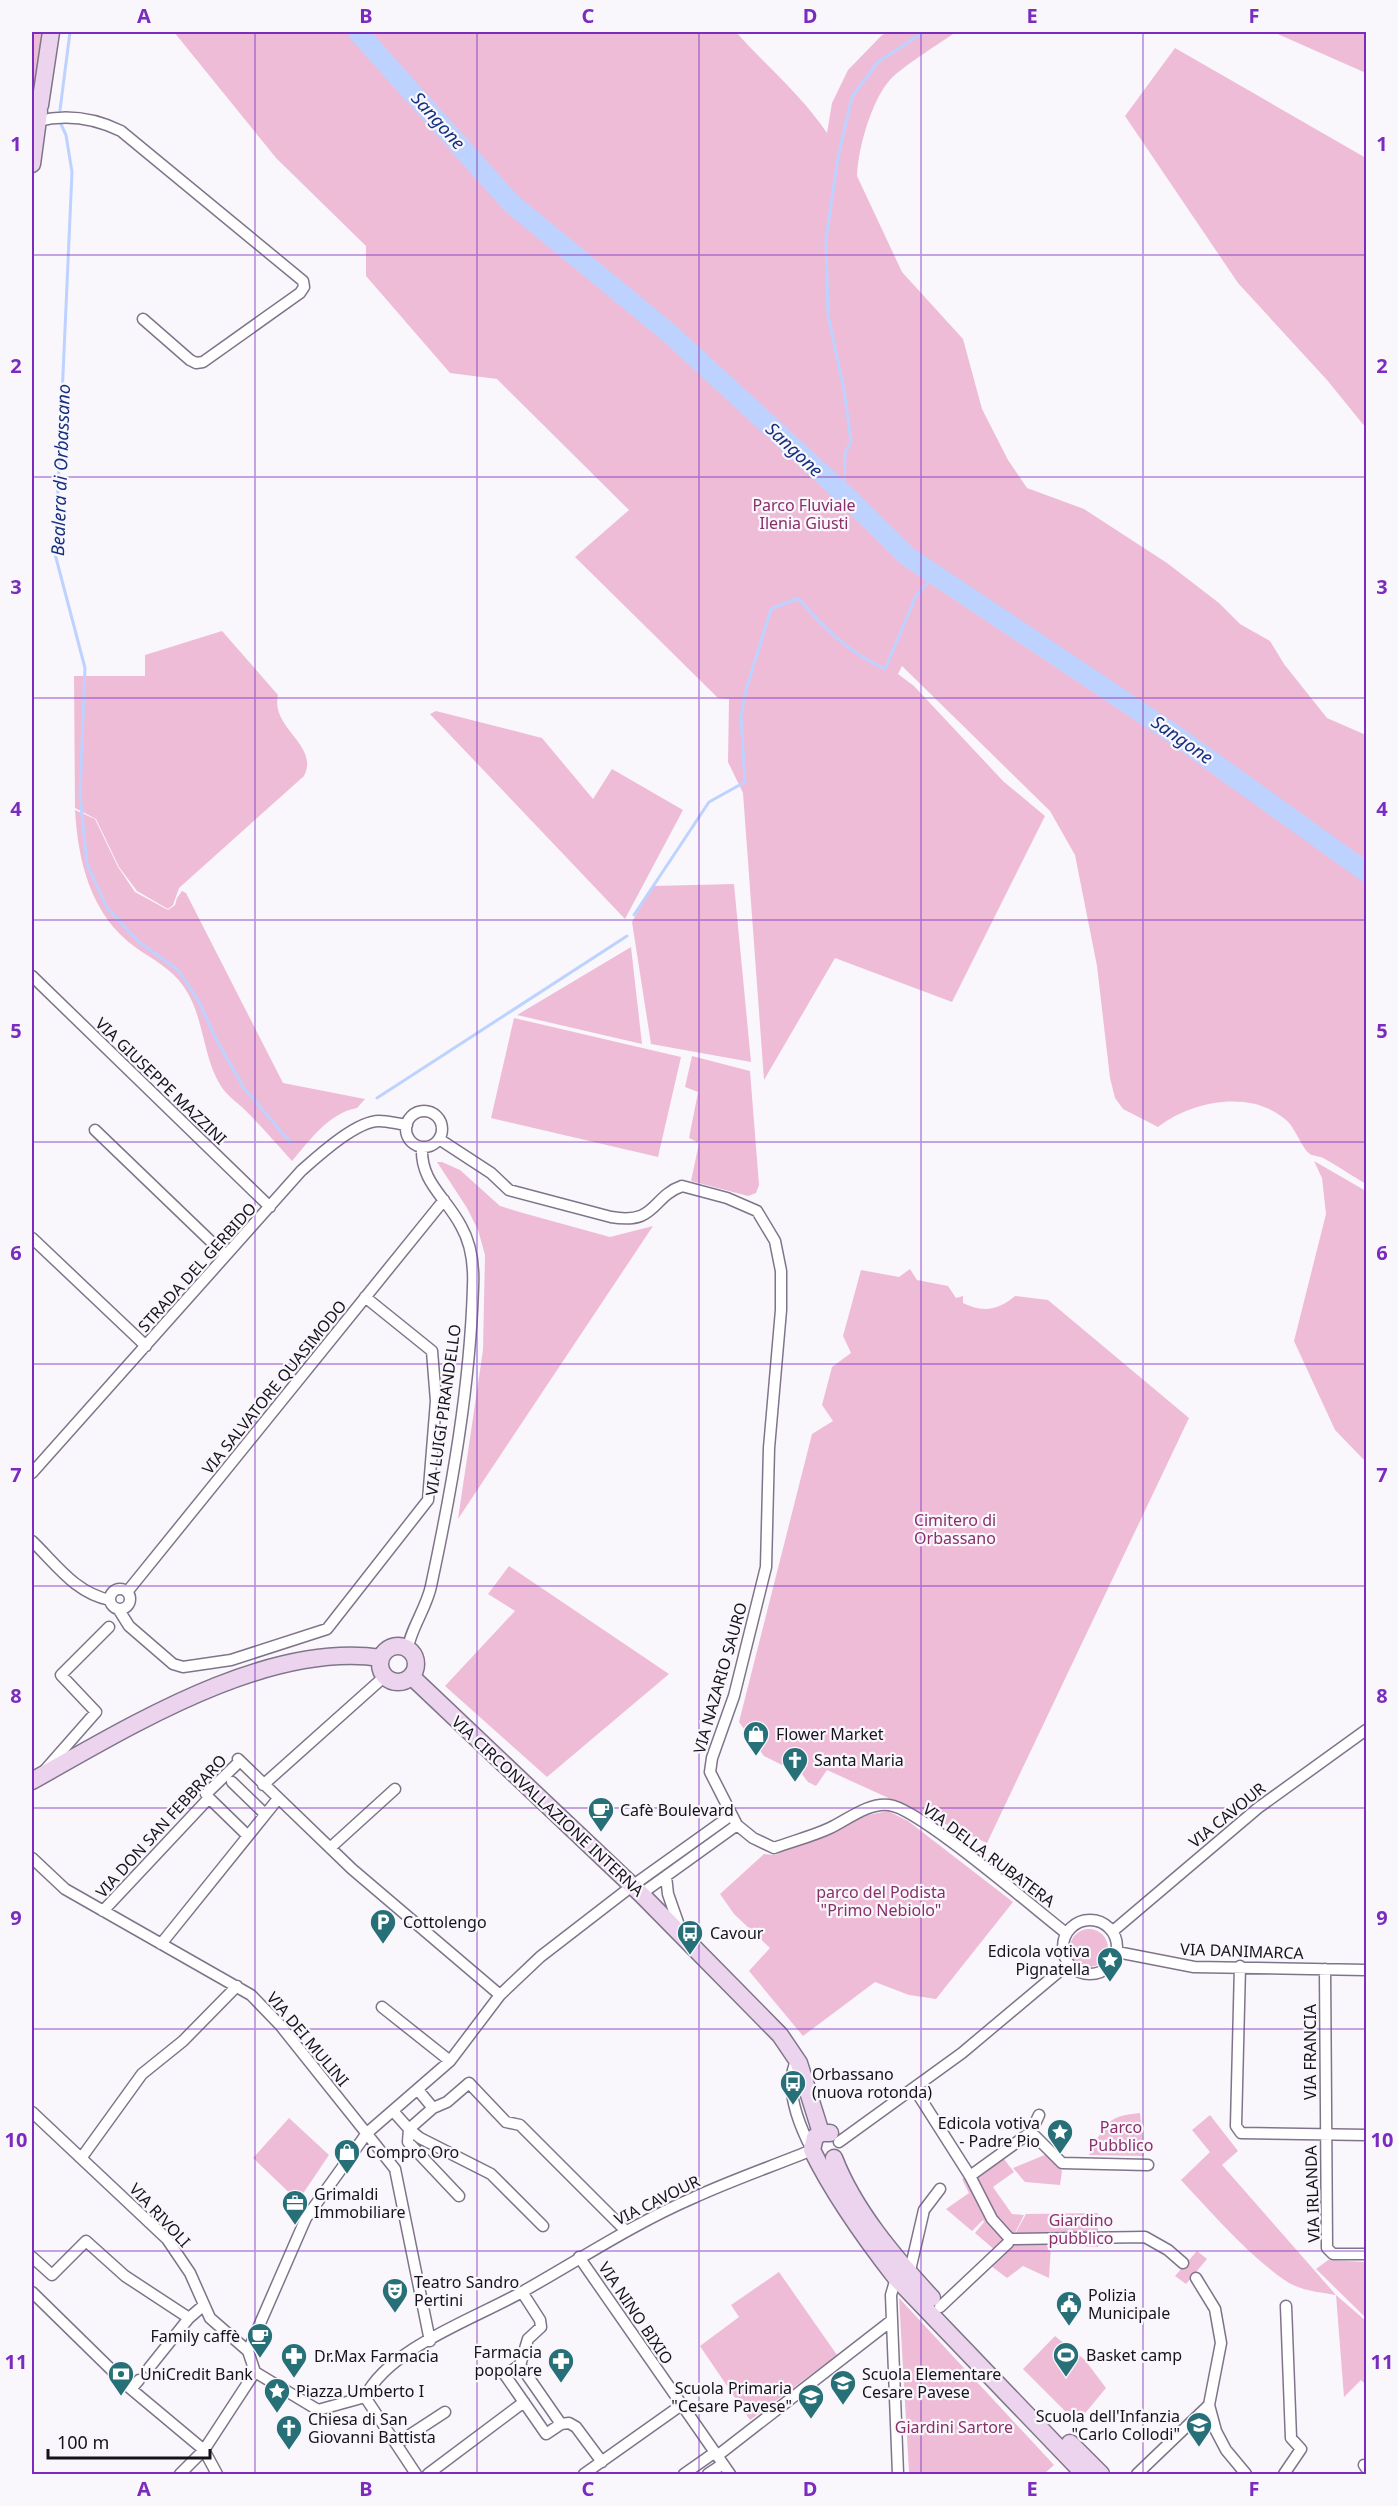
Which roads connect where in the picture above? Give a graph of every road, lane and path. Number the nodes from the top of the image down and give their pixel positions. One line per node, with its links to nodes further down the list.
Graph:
1 (51, 32): 2 (street)
2 (36, 116): 3 (street); 4 (street)
3 (32, 164)
4 (143, 319)
5 (32, 976): 11 (street, VIA GIUSEPPE MAZZINI)
6 (407, 1125): 8 (street); 9 (street); 11 (street, STRADA DEL GERBIDO)
7 (95, 1130): 13 (street)
8 (439, 1139): 9 (street); 34 (street, VIA NAZARIO SAURO)
9 (422, 1147): 10 (street, VIA LUIGI PIRANDELLO)
10 (444, 1200): 14 (street, VIA SALVATORE QUASIMODO); 22 (street, VIA LUIGI PIRANDELLO)
11 (270, 1207): 13 (street, STRADA DEL GERBIDO)
12 (32, 1238): 15 (street)
13 (225, 1255): 15 (street, STRADA DEL GERBIDO)
14 (365, 1297): 18 (street, VIA SALVATORE QUASIMODO); 20 (street)
15 (147, 1346): 16 (street, STRADA DEL GERBIDO)
16 (32, 1473)
17 (32, 1541): 19 (street)
18 (128, 1592): 19 (street, VIA SALVATORE QUASIMODO); 20 (street, VIA SALVATORE QUASIMODO)
19 (110, 1600): 20 (street)
20 (119, 1610)
21 (109, 1628): 27 (street)
22 (408, 1649): 23 (street); 25 (street)
23 (381, 1658): 24 (street); 27 (street)
24 (385, 1676): 25 (street); 29 (street)
25 (411, 1676): 39 (street, VIA CIRCONVALLAZIONE INTERNA)
26 (1366, 1730): 41 (street, VIA CAVOUR)
27 (35, 1779)
28 (232, 1782): 33 (street)
29 (263, 1785): 31 (street, VIA DON SAN FEBBRARO); 32 (street)
30 (395, 1789): 36 (street)
31 (209, 1798): 35 (street); 40 (street, VIA DON SAN FEBBRARO)
32 (277, 1800): 33 (street); 36 (street)
33 (265, 1814): 35 (street)
34 (735, 1819): 38 (street); 39 (street); 42 (street, VIA DELLA RUBATERA)
35 (248, 1836): 44 (street)
36 (330, 1848): 51 (street)
37 (32, 1858): 40 (street, VIA DEI MULINI)
38 (666, 1876): 39 (street); 43 (street, VIA CIRCONVALLAZIONE INTERNA)
39 (637, 1890): 43 (street, VIA CIRCONVALLAZIONE INTERNA); 51 (street)
40 (103, 1911): 44 (street, VIA DEI MULINI)
41 (1113, 1931): 42 (street); 45 (street)
42 (1066, 1933): 46 (street)
43 (683, 1937): 53 (street, VIA CIRCONVALLAZIONE INTERNA)
44 (161, 1944): 50 (street, VIA DEI MULINI)
45 (1117, 1952): 46 (street); 47 (street, VIA DANIMARCA)
46 (1068, 1964): 55 (street, VIA CAVOUR)
47 (1240, 1966): 48 (street, VIA DANIMARCA); 64 (street)
48 (1325, 1969): 49 (street, VIA DANIMARCA); 64 (street, VIA FRANCIA)
49 (1366, 1970)
50 (237, 1986): 63 (street, VIA DEI MULINI); 67 (street)
51 (500, 1995): 54 (street)
52 (382, 2007): 54 (street)
53 (780, 2035): 66 (street, VIA CIRCONVALLAZIONE INTERNA); 66 (street)
54 (450, 2061): 56 (street)
55 (914, 2088): 66 (street, VIA CAVOUR); 69 (street)
56 (418, 2090): 57 (street); 58 (street)
57 (433, 2108): 61 (street); 73 (street)
58 (393, 2111): 61 (street); 63 (street)
59 (32, 2112): 67 (street, VIA RIVOLI)
60 (1039, 2115): 62 (street)
61 (409, 2129): 71 (street); 72 (street)
62 (1031, 2132): 68 (street); 69 (street)
63 (367, 2133): 88 (street, VIA DEI MULINI); 89 (street)
64 (1326, 2134): 65 (street); 75 (street, VIA IRLANDA)
65 (1366, 2135)
66 (826, 2146): 73 (street, VIA CAVOUR); 79 (street)
67 (82, 2157): 83 (street, VIA RIVOLI)
68 (1148, 2165)
69 (970, 2176): 78 (street)
70 (940, 2189): 79 (street)
71 (459, 2196)
72 (543, 2226)
73 (626, 2231): 77 (street, VIA CAVOUR)
74 (1008, 2243): 85 (street)
75 (1366, 2254)
76 (32, 2257): 86 (street)
77 (579, 2257): 82 (street, VIA CAVOUR); 97 (street, VIA NINO BIXIO)
78 (1183, 2264)
79 (901, 2274): 85 (street); 87 (street); 105 (street)
80 (1196, 2278): 98 (street)
81 (32, 2292): 94 (street)
82 (522, 2292): 88 (street, VIA CAVOUR); 90 (street)
83 (204, 2305): 86 (street); 89 (street, VIA RIVOLI)
84 (1286, 2306): 117 (street)
85 (940, 2307): 105 (street)
86 (189, 2318): 91 (street)
87 (891, 2321): 103 (street); 114 (street)
88 (430, 2341): 95 (street, VIA CAVOUR)
89 (248, 2351): 92 (street)
90 (520, 2365): 96 (street); 100 (street)
91 (149, 2368)
92 (255, 2372): 95 (street); 102 (street)
93 (139, 2380): 94 (street)
94 (131, 2389): 102 (street)
95 (365, 2397): 101 (street)
96 (524, 2402): 100 (street); 109 (street)
97 (680, 2405): 103 (street, VIA NINO BIXIO); 104 (street)
98 (1209, 2405): 115 (street); 116 (street)
99 (445, 2412): 101 (street)
100 (561, 2424): 104 (street)
101 (396, 2444): 108 (street)
102 (200, 2449): 106 (street); 107 (street)
103 (718, 2458): 111 (street); 112 (street); 113 (street, VIA NINO BIXIO)
104 (602, 2462): 110 (street)
105 (1086, 2471)
106 (216, 2473)
107 (180, 2475)
108 (416, 2475)
109 (428, 2475)
110 (584, 2475)
111 (684, 2475)
112 (708, 2475)
113 (730, 2475)
114 (898, 2475)
115 (1137, 2475)
116 (1246, 2475)
117 (1284, 2475)

